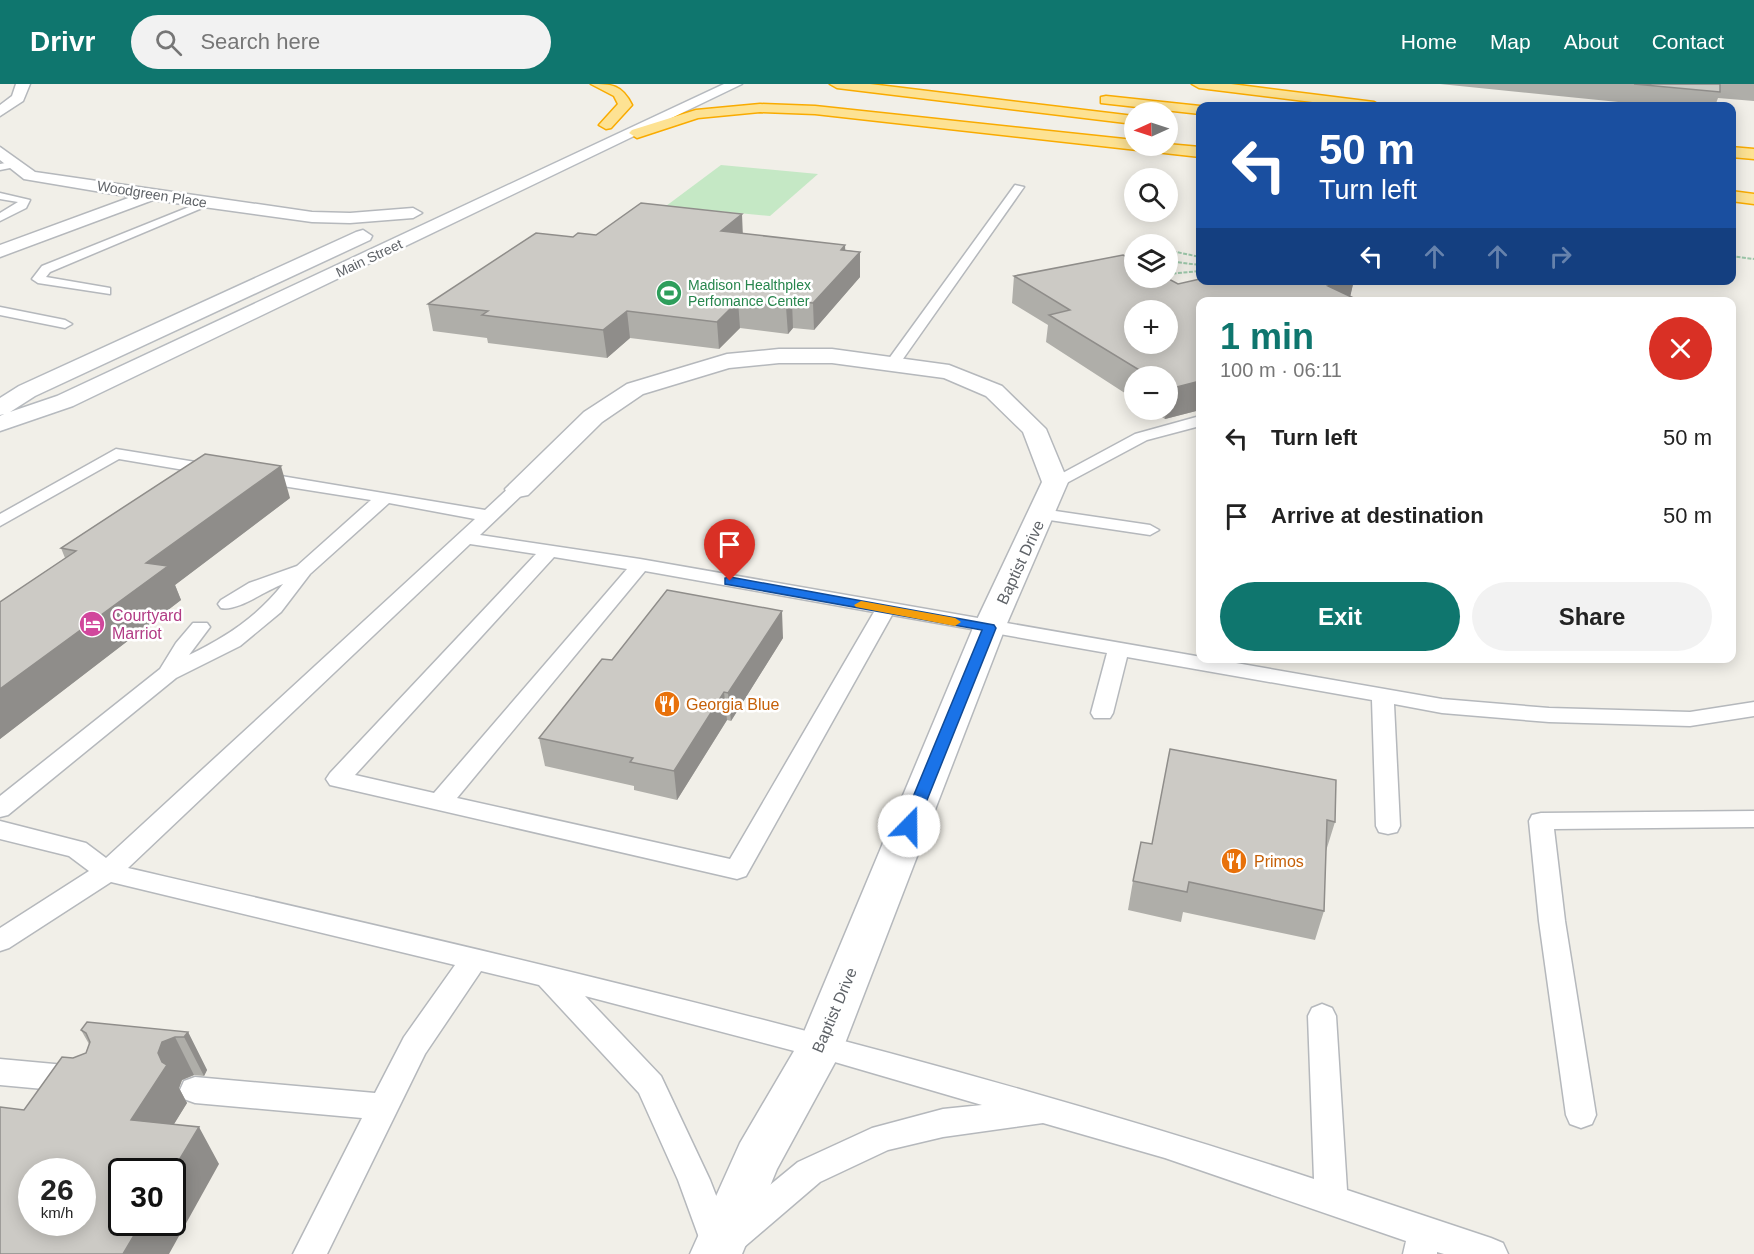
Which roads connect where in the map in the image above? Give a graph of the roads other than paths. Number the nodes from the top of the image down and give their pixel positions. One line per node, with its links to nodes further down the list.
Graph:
1 (23, 84): 11 (street)
2 (598, 84): 14 (highway)
3 (694, 84): 14 (street)
4 (735, 84): 15 (street, Main Street)
5 (837, 84): 13 (highway)
6 (1199, 84): 9 (highway)
7 (798, 94): 12 (highway)
8 (1096, 99): 10 (highway)
9 (1342, 102)
10 (1196, 110)
11 (0, 112)
12 (891, 119): 15 (highway); 17 (highway)
13 (1124, 119)
14 (606, 125): 16 (street)
15 (637, 132): 44 (street, Main Street)
16 (585, 135)
17 (1124, 144)
18 (1178, 150): 20 (highway)
19 (0, 152): 23 (street, Woodgreen Place)
20 (1196, 152)
21 (1736, 152): 22 (highway)
22 (1754, 154)
23 (8, 165): 25 (street, Woodgreen Place)
24 (1019, 187): 41 (lane)
25 (151, 195): 29 (street, Woodgreen Place); 37 (street)
26 (0, 196): 35 (lane)
27 (1736, 197): 28 (highway)
28 (1754, 199)
29 (208, 203): 34 (street, Woodgreen Place); 38 (lane)
30 (434, 203): 31 (street, Main Street)
31 (413, 213): 34 (street, Woodgreen Place); 36 (street, Main Street)
32 (1736, 213): 33 (highway)
33 (1754, 215)
34 (312, 217): 36 (street, Woodgreen Place)
35 (0, 218)
36 (345, 244): 42 (street, Main Street)
37 (0, 251)
38 (105, 291)
39 (0, 311): 40 (lane)
40 (65, 324)
41 (893, 363): 45 (street); 46 (street)
42 (0, 408)
43 (1196, 422): 45 (lane)
44 (0, 424)
45 (1055, 482): 48 (street, Baptist Drive)
46 (518, 489): 49 (lane)
47 (385, 497): 49 (lane); 50 (lane); 55 (lane)
48 (1042, 514): 51 (lane); 59 (street, Baptist Drive)
49 (488, 516): 52 (lane)
50 (0, 521)
51 (1150, 530)
52 (466, 538): 53 (lane); 70 (lane)
53 (550, 551): 54 (lane); 65 (lane)
54 (640, 565): 57 (lane); 65 (lane)
55 (303, 570): 56 (lane); 61 (lane)
56 (228, 604)
57 (886, 609): 59 (lane); 65 (lane)
58 (200, 627): 61 (lane)
59 (989, 628): 60 (lane); 75 (street, Baptist Drive)
60 (1118, 650): 62 (lane); 64 (lane)
61 (169, 674): 66 (lane)
62 (1383, 695): 63 (lane); 68 (lane)
63 (1754, 708)
64 (1102, 714)
65 (440, 802)
66 (0, 809)
67 (1754, 819): 81 (lane)
68 (1388, 826)
69 (0, 830): 70 (lane)
70 (107, 872): 71 (lane); 72 (lane)
71 (0, 941)
72 (474, 959): 73 (lane); 79 (lane)
73 (548, 975): 75 (lane); 84 (lane)
74 (1322, 1016): 82 (lane)
75 (821, 1046): 80 (lane); 84 (street, Baptist Drive)
76 (0, 1072): 77 (lane)
77 (95, 1081)
78 (195, 1090): 79 (lane)
79 (384, 1107): 85 (lane)
80 (1048, 1110): 82 (lane); 84 (lane)
81 (1581, 1115)
82 (1331, 1200): 83 (lane)
83 (1422, 1243): 86 (lane)
84 (717, 1250)
85 (310, 1254)
86 (1491, 1254)

